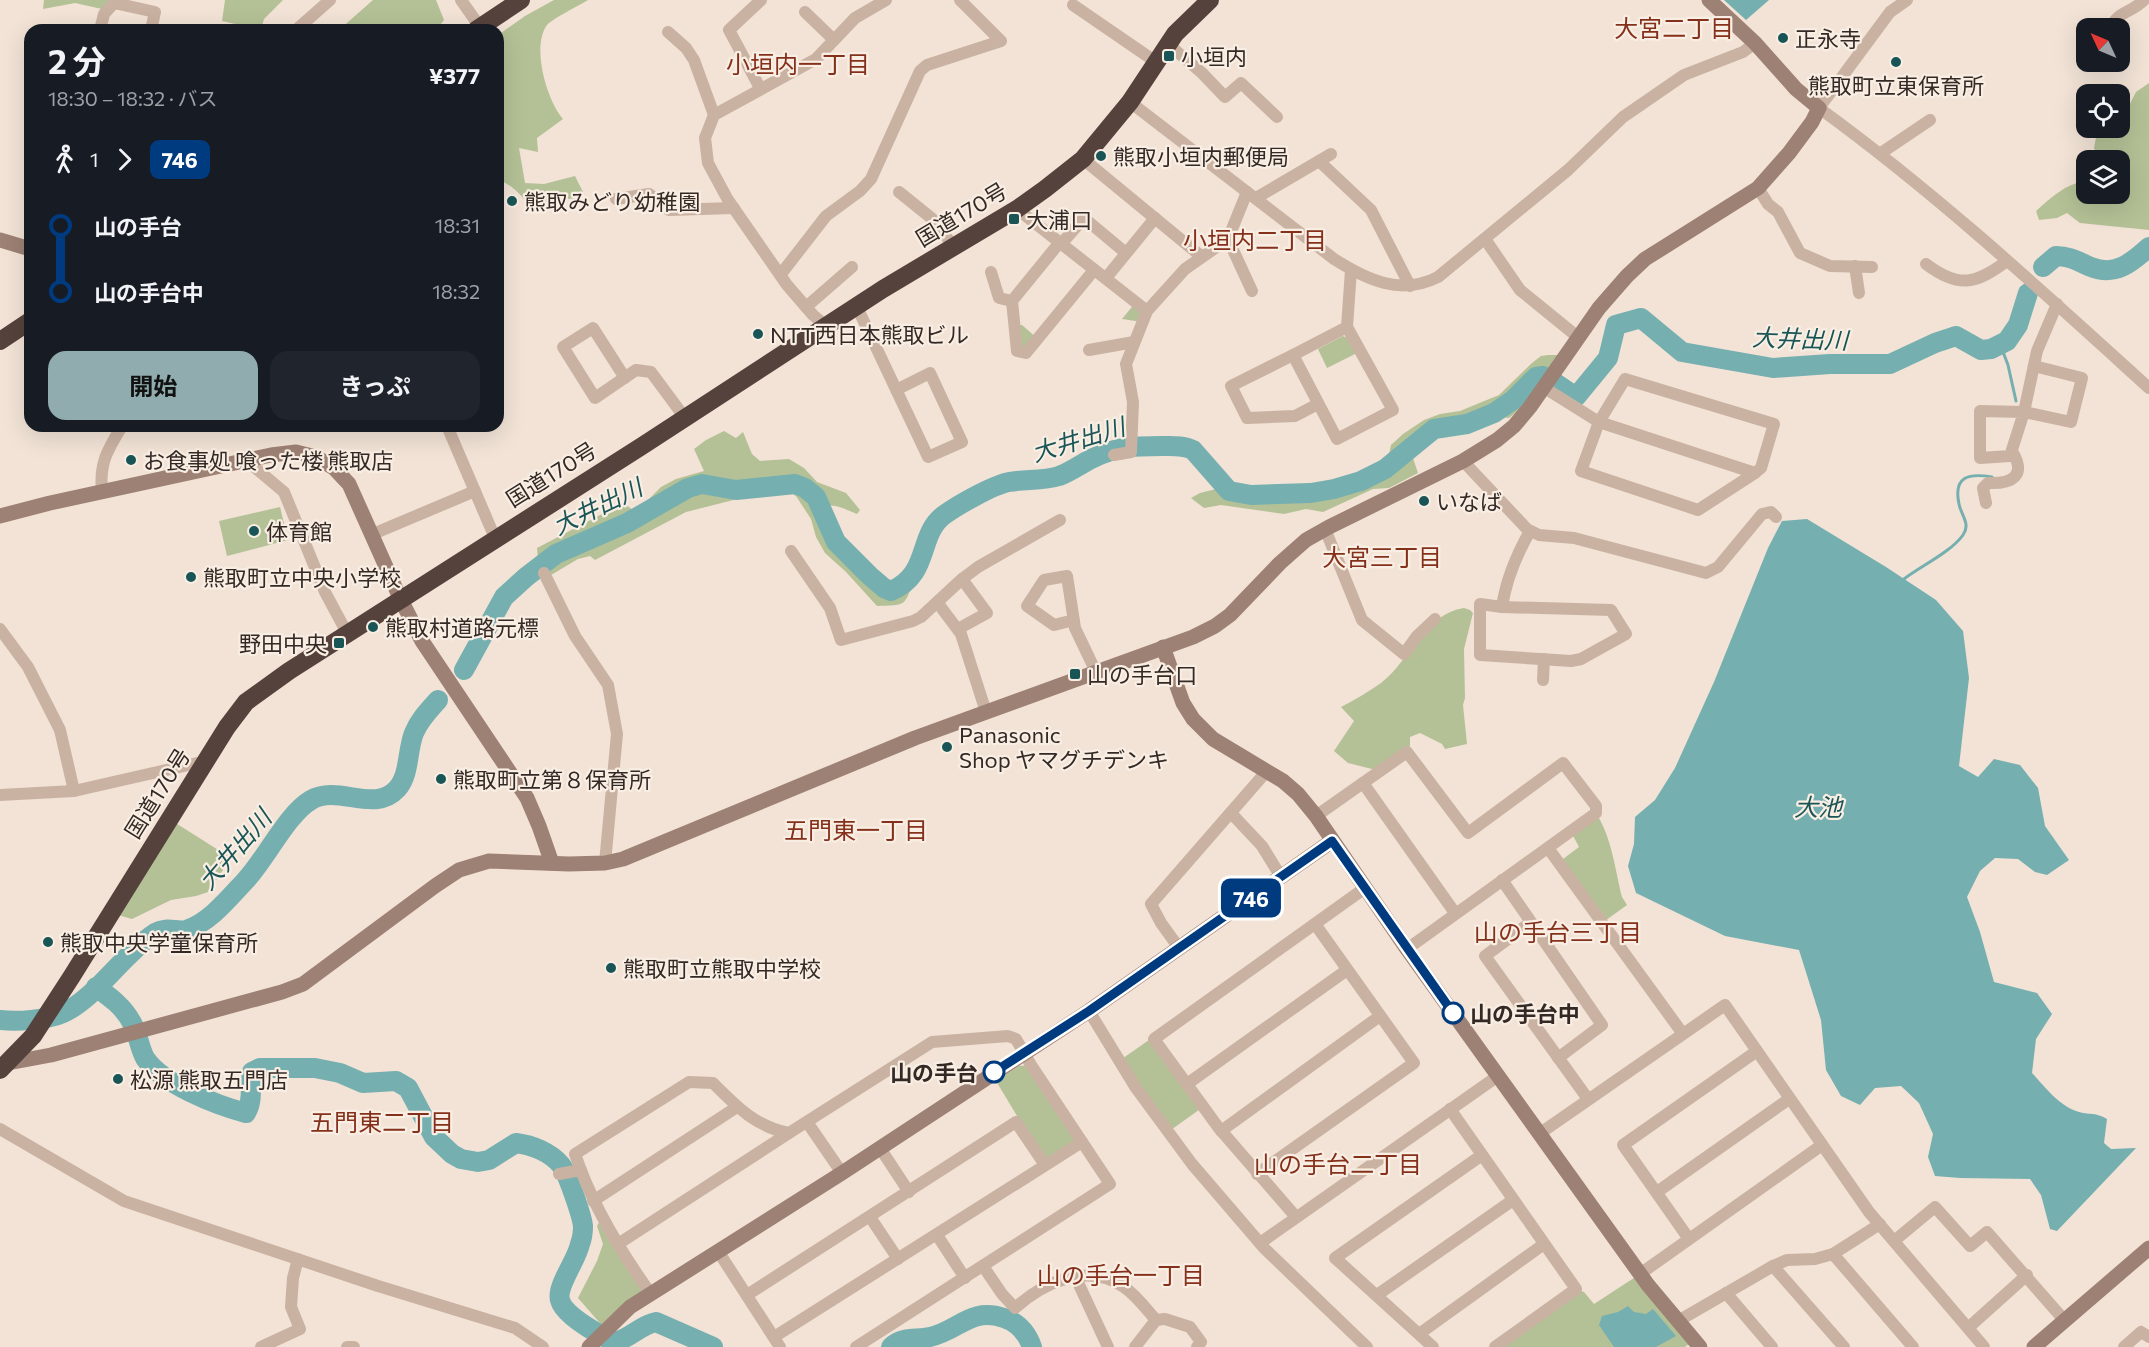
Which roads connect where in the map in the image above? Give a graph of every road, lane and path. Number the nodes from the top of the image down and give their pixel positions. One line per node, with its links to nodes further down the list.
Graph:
1 (330, 0): 17 (street)
2 (461, 0): 18 (street)
3 (521, 0): 19 (highway)
4 (761, 0): 11 (street)
5 (886, 0): 21 (street)
6 (960, 0): 58 (street)
7 (1210, 0): 23 (highway, 国道170号)
8 (1709, 0): 22 (street)
9 (1907, 0): 27 (street)
10 (2144, 0): 14 (street)
11 (747, 5): 25 (street)
12 (1073, 5): 24 (street)
13 (805, 12): 21 (street)
14 (2116, 18)
15 (102, 24): 16 (street)
16 (152, 24)
17 (303, 24)
18 (475, 24)
19 (485, 24)
20 (668, 32): 28 (street)
21 (834, 40): 25 (street)
22 (1755, 43): 27 (street); 43 (street)
23 (1168, 44): 24 (highway, 国道170号); 29 (street)
24 (1156, 62): 26 (highway, 国道170号)
25 (760, 88): 28 (street)
26 (1130, 102): 33 (highway, 国道170号); 37 (street)
27 (1819, 108): 31 (street); 35 (street)
28 (714, 115): 39 (street)
29 (1277, 117)
30 (1930, 120): 31 (street)
31 (1881, 153): 50 (street)
32 (1331, 154): 34 (street)
33 (1083, 159): 40 (highway, 国道170号); 41 (street)
34 (1319, 161): 37 (street); 60 (street)
35 (1758, 188): 52 (street); 72 (street)
36 (899, 192): 46 (street)
37 (1252, 195): 42 (street); 56 (street)
38 (616, 199): 39 (street)
39 (734, 208): 58 (street)
40 (1017, 209): 45 (street); 46 (highway, 国道170号)
41 (1155, 218): 48 (street); 49 (street)
42 (1228, 239): 49 (street); 61 (street)
43 (1485, 239): 60 (street); 72 (street)
44 (0, 240): 47 (street)
45 (1061, 243): 48 (street); 55 (street); 63 (street)
46 (953, 246): 66 (highway, 国道170号)
47 (24, 247)
48 (1126, 253): 59 (street)
49 (1202, 257): 67 (street)
50 (2007, 261): 51 (street); 64 (street)
51 (1926, 264)
52 (1855, 266): 54 (street); 62 (street)
53 (852, 267): 65 (street)
54 (1872, 267)
55 (1094, 270): 59 (street); 63 (street)
56 (1351, 270): 60 (street); 70 (street)
57 (991, 272): 63 (street)
58 (781, 274): 65 (street)
59 (1106, 278): 67 (street)
60 (1410, 286)
61 (1252, 291)
62 (1859, 293)
63 (1012, 301)
64 (2057, 304): 78 (street); 81 (street)
65 (806, 307): 69 (street)
66 (857, 307): 69 (highway, 国道170号); 82 (street)
67 (1147, 311): 74 (street)
68 (24, 325): 73 (highway)
69 (826, 326): 85 (highway, 国道170号)
70 (1347, 327): 77 (street); 83 (street)
71 (24, 338): 76 (highway)
72 (1579, 338): 80 (street)
73 (0, 341)
74 (1134, 342): 75 (street); 90 (street)
75 (1089, 350)
76 (0, 353)
77 (1293, 355): 83 (street); 83 (street)
78 (2034, 366): 84 (street); 84 (street)
79 (625, 378): 79 (street); 85 (street)
80 (1544, 387): 86 (street); 92 (street)
81 (2149, 388)
82 (896, 390): 82 (street)
83 (1318, 404)
84 (2024, 412): 89 (street); 89 (street)
85 (685, 418): 103 (highway, 国道170号)
86 (1599, 422): 93 (street); 93 (street); 93 (street)
87 (119, 432): 94 (street)
88 (450, 432): 95 (street)
89 (2012, 451): 96 (street)
90 (1114, 454)
91 (246, 460): 94 (street); 102 (street); 114 (street)
92 (1463, 461): 100 (street); 101 (street)
93 (1755, 473)
94 (102, 491): 97 (street)
95 (475, 491): 102 (street); 103 (street)
96 (1986, 503)
97 (0, 516)
98 (1776, 517): 101 (street)
99 (1060, 520): 106 (street)
100 (1325, 529): 110 (street); 115 (street)
101 (1530, 531): 109 (street)
102 (373, 534): 107 (street)
103 (495, 538): 107 (highway, 国道170号)
104 (791, 551): 108 (street)
105 (544, 573): 130 (street)
106 (962, 579): 108 (street); 112 (street)
107 (400, 598): 114 (highway, 国道170号); 129 (street)
108 (937, 602): 112 (street)
109 (1502, 607): 116 (street); 116 (street)
110 (1435, 619)
111 (1074, 620): 111 (street); 117 (street)
112 (958, 628): 119 (street)
113 (0, 629): 123 (street)
114 (347, 633): 120 (highway, 国道170号)
115 (1163, 647): 117 (street); 121 (street)
116 (1544, 659): 118 (street)
117 (1096, 672): 119 (street)
118 (1543, 680)
119 (986, 712): 130 (street)
120 (206, 760): 123 (street); 146 (highway, 国道170号)
121 (1266, 772): 125 (street); 126 (street)
122 (1363, 783): 126 (street); 128 (street); 134 (street)
123 (74, 791): 124 (street)
124 (0, 795)
125 (1231, 813): 131 (street); 137 (street)
126 (1317, 816): 127 (street)
127 (1332, 841): 131 (street); 133 (street)
128 (1548, 848): 132 (street); 142 (street)
129 (552, 863): 130 (street); 146 (street)
130 (605, 863)
131 (1281, 877): 137 (street)
132 (1502, 880): 134 (street); 135 (street)
133 (1365, 888): 136 (street); 138 (street)
134 (1455, 913): 138 (street)
135 (1531, 922): 145 (street); 145 (street)
136 (1315, 924): 139 (street); 148 (street)
137 (1179, 948): 140 (street)
138 (1407, 949): 147 (street)
139 (1347, 970): 141 (street); 148 (street)
140 (1089, 1011): 144 (street); 177 (street)
141 (1380, 1016): 155 (street); 166 (street)
142 (1683, 1034): 143 (street); 149 (street)
143 (1757, 1051): 150 (street); 168 (street)
144 (1024, 1053): 153 (street); 158 (street); 160 (street)
145 (1558, 1058): 149 (street)
146 (4, 1067)
147 (1498, 1076): 152 (street); 157 (street)
148 (1187, 1084): 155 (street)
149 (1588, 1099): 157 (street)
150 (1789, 1099): 159 (street); 168 (street)
151 (737, 1107): 156 (street); 163 (street); 169 (street)
152 (1450, 1109): 161 (street); 172 (street)
153 (807, 1122): 156 (street); 164 (street)
154 (0, 1130): 183 (street)
155 (1221, 1131): 166 (street)
156 (789, 1133): 178 (street)
157 (1539, 1134): 187 (street)
158 (1082, 1142): 162 (street); 185 (street)
159 (1821, 1146): 173 (street); 175 (street)
160 (880, 1148): 164 (street); 167 (street)
161 (1482, 1155): 170 (street); 194 (street)
162 (1045, 1165): 167 (street); 174 (street)
163 (577, 1171): 165 (street); 169 (street)
164 (842, 1173): 181 (street)
165 (560, 1174)
166 (1257, 1174): 172 (street)
167 (909, 1192): 171 (street)
168 (1657, 1192): 175 (street)
169 (593, 1200): 178 (street)
170 (1513, 1200): 179 (street); 194 (street)
171 (870, 1217): 184 (street); 193 (street)
172 (1296, 1217): 177 (street)
173 (1880, 1224): 176 (street); 182 (street)
174 (937, 1235): 184 (street); 190 (street)
175 (1689, 1239): 187 (street)
176 (1894, 1240): 188 (street); 198 (street)
177 (1260, 1243): 211 (street)
178 (618, 1244): 192 (street)
179 (1545, 1244): 199 (street); 213 (street)
180 (2149, 1248): 197 (street)
181 (718, 1251): 192 (street); 193 (street)
182 (1833, 1254): 186 (street); 217 (street)
183 (298, 1259): 203 (street); 206 (street)
184 (898, 1259): 201 (street)
185 (983, 1266): 189 (street); 190 (street)
186 (1773, 1266): 191 (street); 216 (street)
187 (1640, 1274): 196 (street)
188 (2027, 1275): 197 (street); 198 (street)
189 (1075, 1276): 195 (street); 208 (street)
190 (965, 1278): 207 (street)
191 (1726, 1293): 196 (street); 215 (street)
192 (651, 1294): 202 (street)
193 (747, 1295): 201 (street)
194 (1377, 1295): 199 (street)
195 (1156, 1320): 209 (street); 210 (street)
196 (1678, 1321): 214 (street)
197 (2065, 1321): 219 (street)
198 (1968, 1328): 218 (street)
199 (1419, 1334): 212 (street)
200 (2149, 1337): 220 (street)
201 (777, 1342)
202 (590, 1346)
203 (261, 1347)
204 (347, 1347): 205 (street)
205 (354, 1347)
206 (543, 1347)
207 (856, 1347)
208 (1108, 1347)
209 (1135, 1347)
210 (1197, 1347)
211 (1367, 1347)
212 (1433, 1347)
213 (1494, 1347)
214 (1700, 1347)
215 (1772, 1347)
216 (1844, 1347)
217 (1913, 1347)
218 (1984, 1347)
219 (2034, 1347)
220 (2124, 1347)

